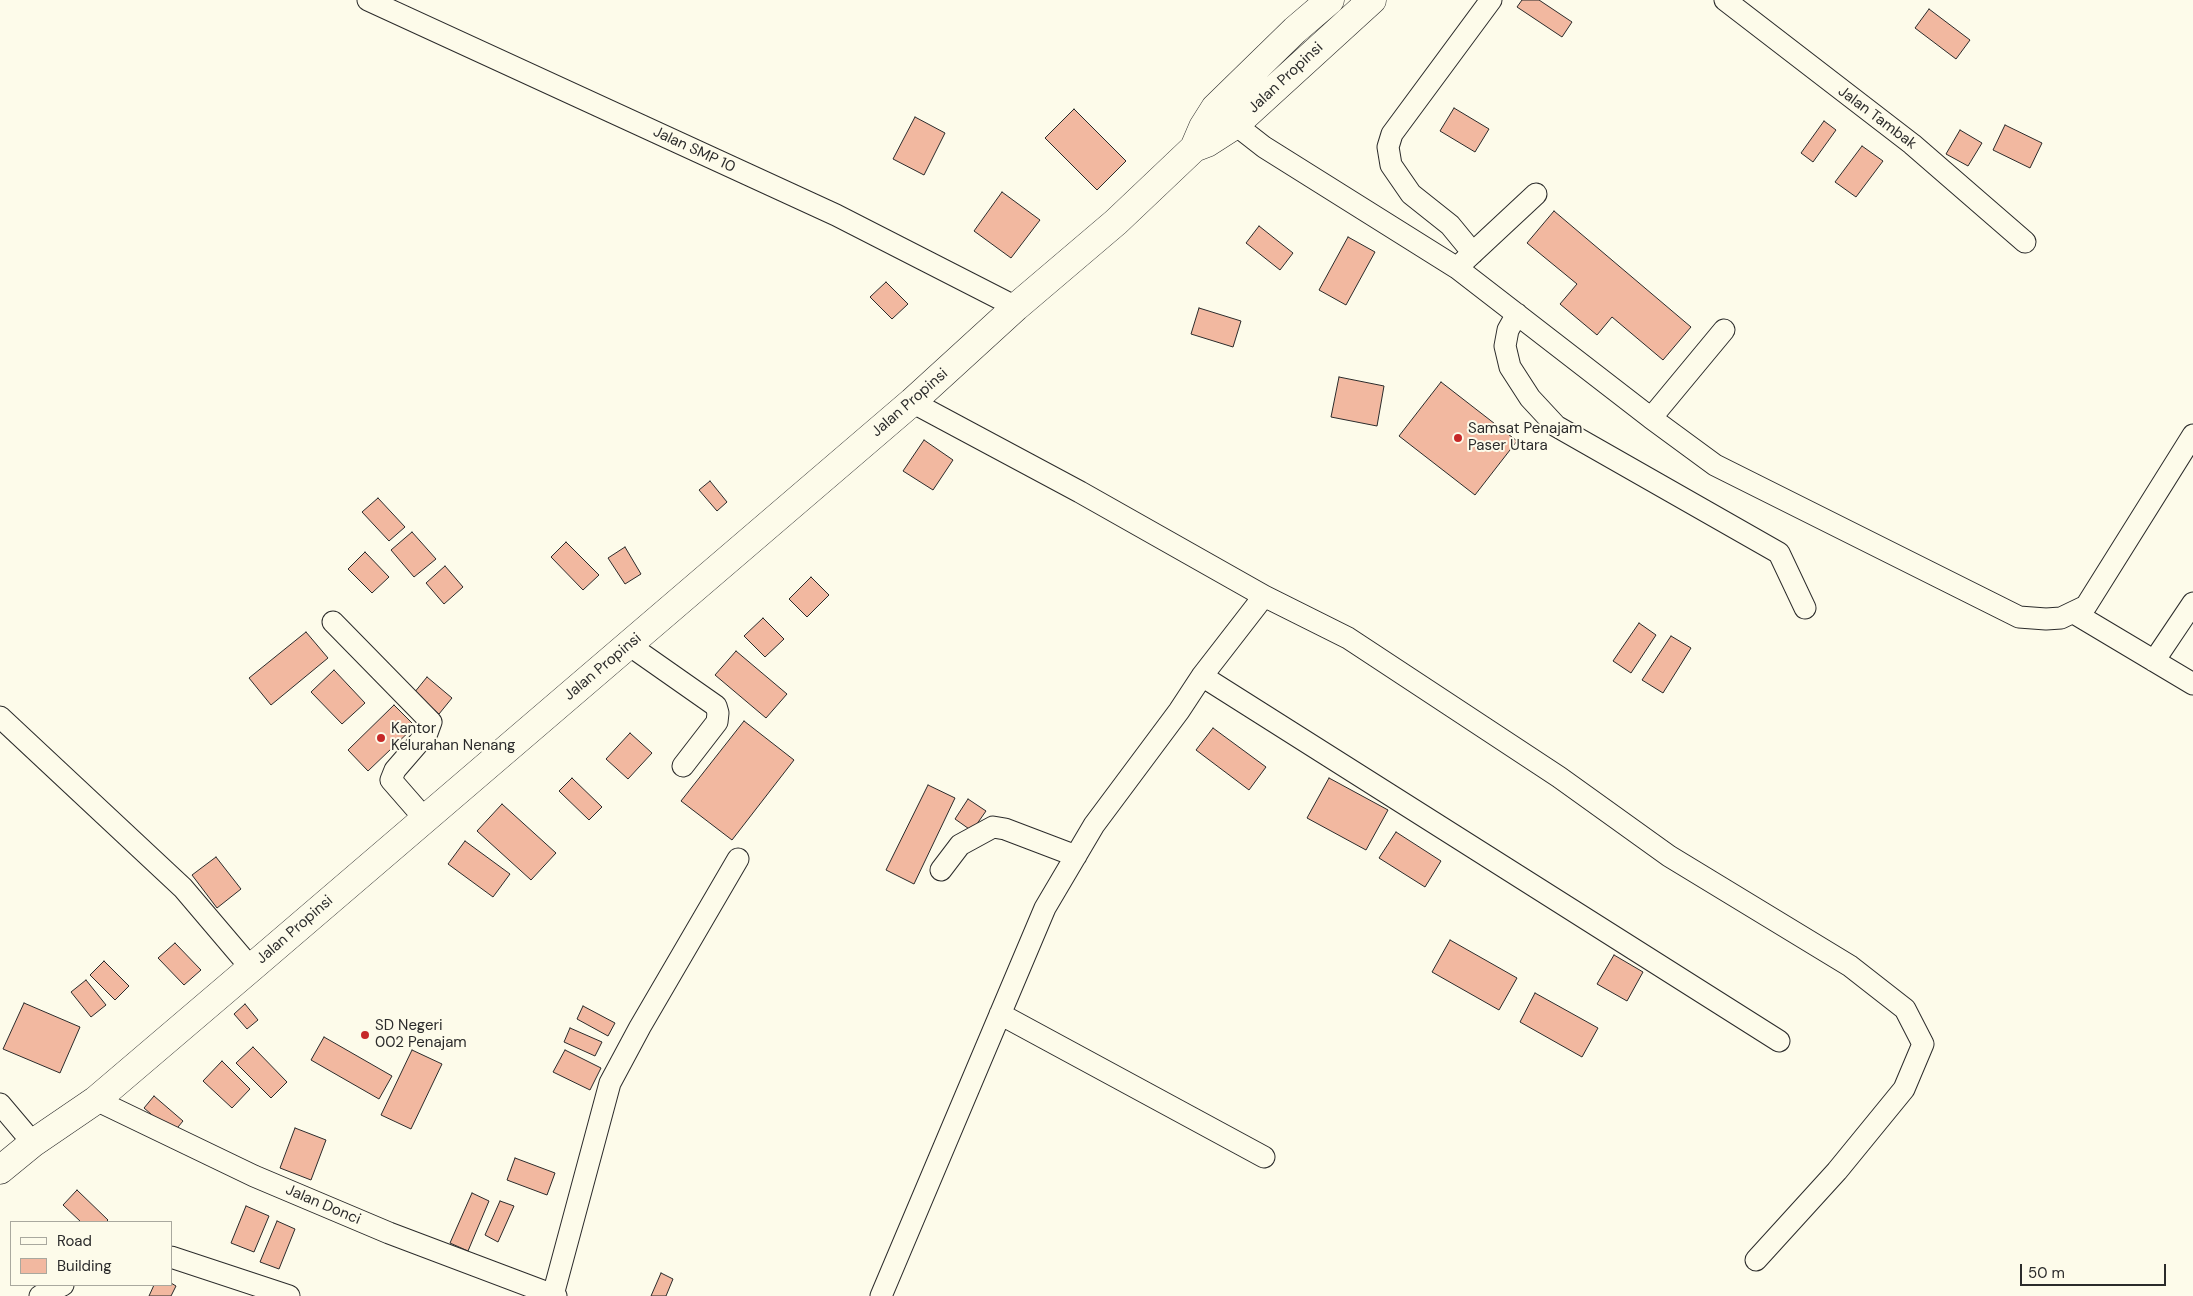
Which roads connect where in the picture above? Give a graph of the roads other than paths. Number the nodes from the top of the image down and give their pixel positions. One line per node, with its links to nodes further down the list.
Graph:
1 (368, 0): 11 (street, Jalan SMP 10)
2 (1330, 0): 6 (highway)
3 (1372, 0): 6 (highway, Jalan Propinsi)
4 (1491, 0): 9 (street)
5 (1725, 0): 8 (street, Jalan Tambak)
6 (1225, 117): 10 (street); 11 (highway, Jalan Propinsi)
7 (1536, 194): 9 (street)
8 (2025, 242)
9 (1473, 253): 10 (street)
10 (1457, 268): 12 (street)
11 (1016, 307): 14 (highway, Jalan Propinsi)
12 (1517, 314): 15 (street); 19 (street)
13 (1724, 330): 15 (street)
14 (912, 402): 17 (street); 22 (highway, Jalan Propinsi)
15 (1651, 418): 20 (street)
16 (2193, 435): 20 (street)
17 (1264, 596): 24 (street); 41 (street)
18 (2193, 603): 23 (street)
19 (1805, 608)
20 (2074, 613): 23 (street)
21 (333, 622): 28 (street)
22 (629, 645): 27 (street); 28 (highway, Jalan Propinsi)
23 (2154, 661): 25 (street)
24 (1202, 676): 29 (street); 34 (street)
25 (2193, 684)
26 (0, 717): 32 (street)
27 (683, 766)
28 (424, 819): 32 (highway, Jalan Propinsi)
29 (1076, 856): 31 (street); 33 (street)
30 (738, 859): 43 (street)
31 (941, 870)
32 (251, 968): 35 (highway, Jalan Propinsi)
33 (1000, 1014): 38 (street); 46 (street)
34 (1779, 1041)
35 (96, 1100): 37 (highway, Jalan Propinsi); 43 (street, Jalan Donci)
36 (0, 1104): 37 (street)
37 (33, 1143): 39 (highway, Jalan Propinsi)
38 (1264, 1158)
39 (0, 1170)
40 (172, 1257): 45 (street)
41 (1756, 1260)
42 (61, 1286): 44 (street)
43 (555, 1295)
44 (40, 1296)
45 (289, 1296)
46 (881, 1296)

